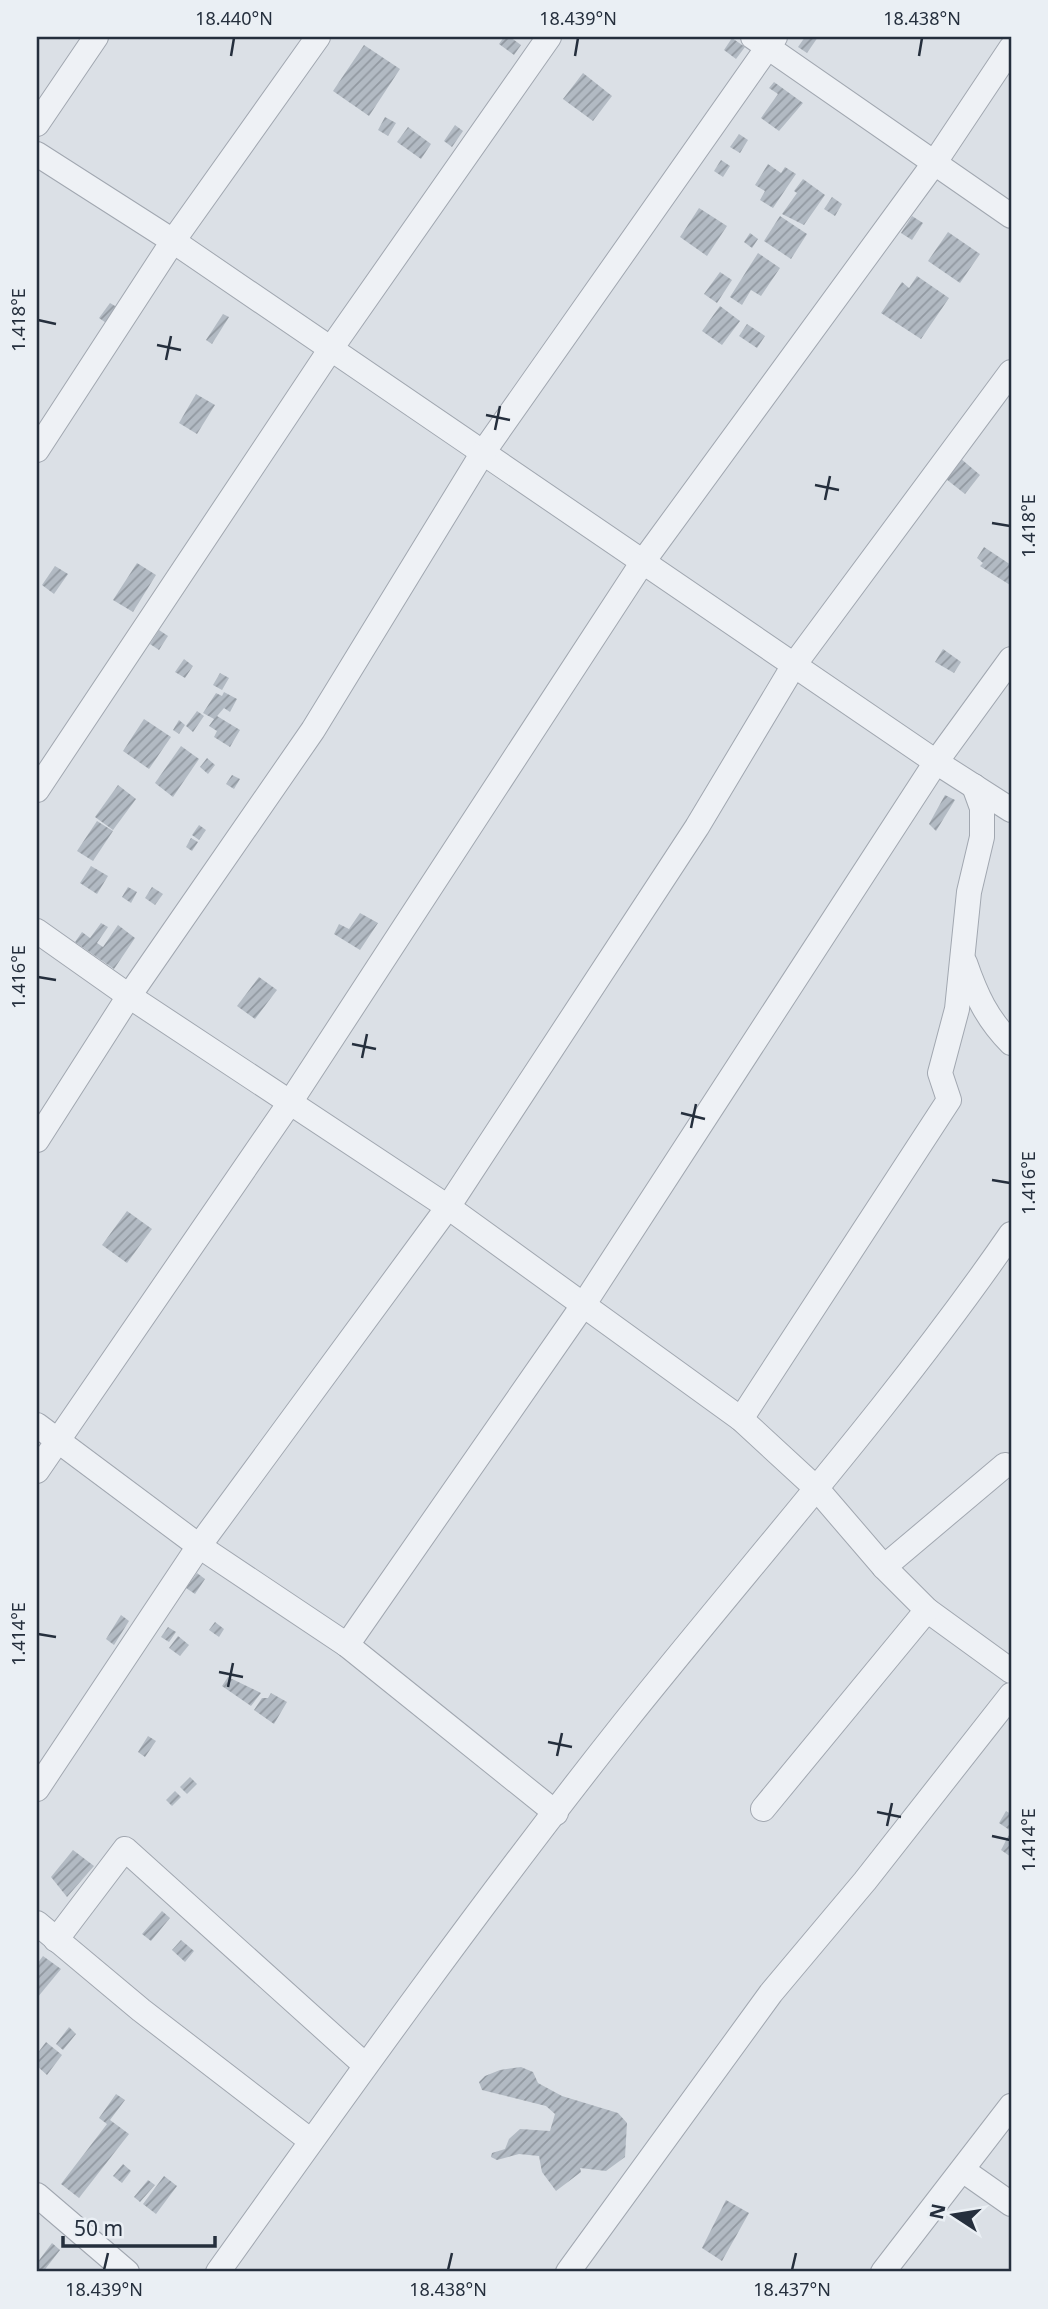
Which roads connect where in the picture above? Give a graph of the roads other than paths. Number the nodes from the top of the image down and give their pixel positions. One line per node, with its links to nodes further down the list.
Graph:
1 (96, 37): 6 (street)
2 (318, 37): 10 (street)
3 (549, 37): 11 (street)
4 (765, 40): 8 (street); 14 (street)
5 (1011, 48): 8 (street)
6 (37, 124)
7 (37, 154): 10 (street)
8 (934, 162): 9 (street); 15 (street)
9 (1011, 216)
10 (173, 241): 11 (street); 13 (street)
11 (330, 350): 14 (street); 20 (street)
12 (1011, 372): 17 (street)
13 (37, 450)
14 (482, 454): 15 (street); 24 (street)
15 (642, 563): 17 (street); 26 (street)
16 (1011, 659): 18 (street)
17 (793, 665): 18 (street); 28 (street)
18 (936, 762): 19 (street); 30 (street)
19 (974, 786): 21 (street); 23 (street)
20 (37, 790)
21 (1011, 810)
22 (37, 931): 24 (street)
23 (964, 959): 25 (street); 31 (street)
24 (129, 996): 26 (street); 27 (street)
25 (1011, 1043)
26 (291, 1101): 28 (street); 33 (street)
27 (37, 1140)
28 (448, 1207): 30 (street); 37 (street)
29 (1011, 1234): 36 (street)
30 (584, 1304): 31 (street); 40 (street)
31 (741, 1419): 36 (street)
32 (37, 1425): 33 (street)
33 (59, 1439): 35 (street); 37 (street)
34 (1005, 1465): 38 (street)
35 (37, 1471)
36 (817, 1489): 38 (street); 45 (street)
37 (199, 1546): 40 (street); 43 (street)
38 (884, 1567): 39 (street)
39 (927, 1610): 41 (street); 44 (street)
40 (347, 1645): 45 (street)
41 (1011, 1671)
42 (1009, 1702): 56 (street)
43 (37, 1789)
44 (763, 1809)
45 (556, 1813): 48 (street)
46 (37, 1923): 47 (street)
47 (56, 1940): 48 (street); 50 (street)
48 (365, 2065): 50 (street)
49 (1011, 2106): 51 (street)
50 (311, 2141): 55 (street)
51 (964, 2171): 53 (street); 57 (street)
52 (37, 2195): 54 (street)
53 (1011, 2204)
54 (127, 2272)
55 (218, 2272)
56 (568, 2272)
57 (883, 2272)

